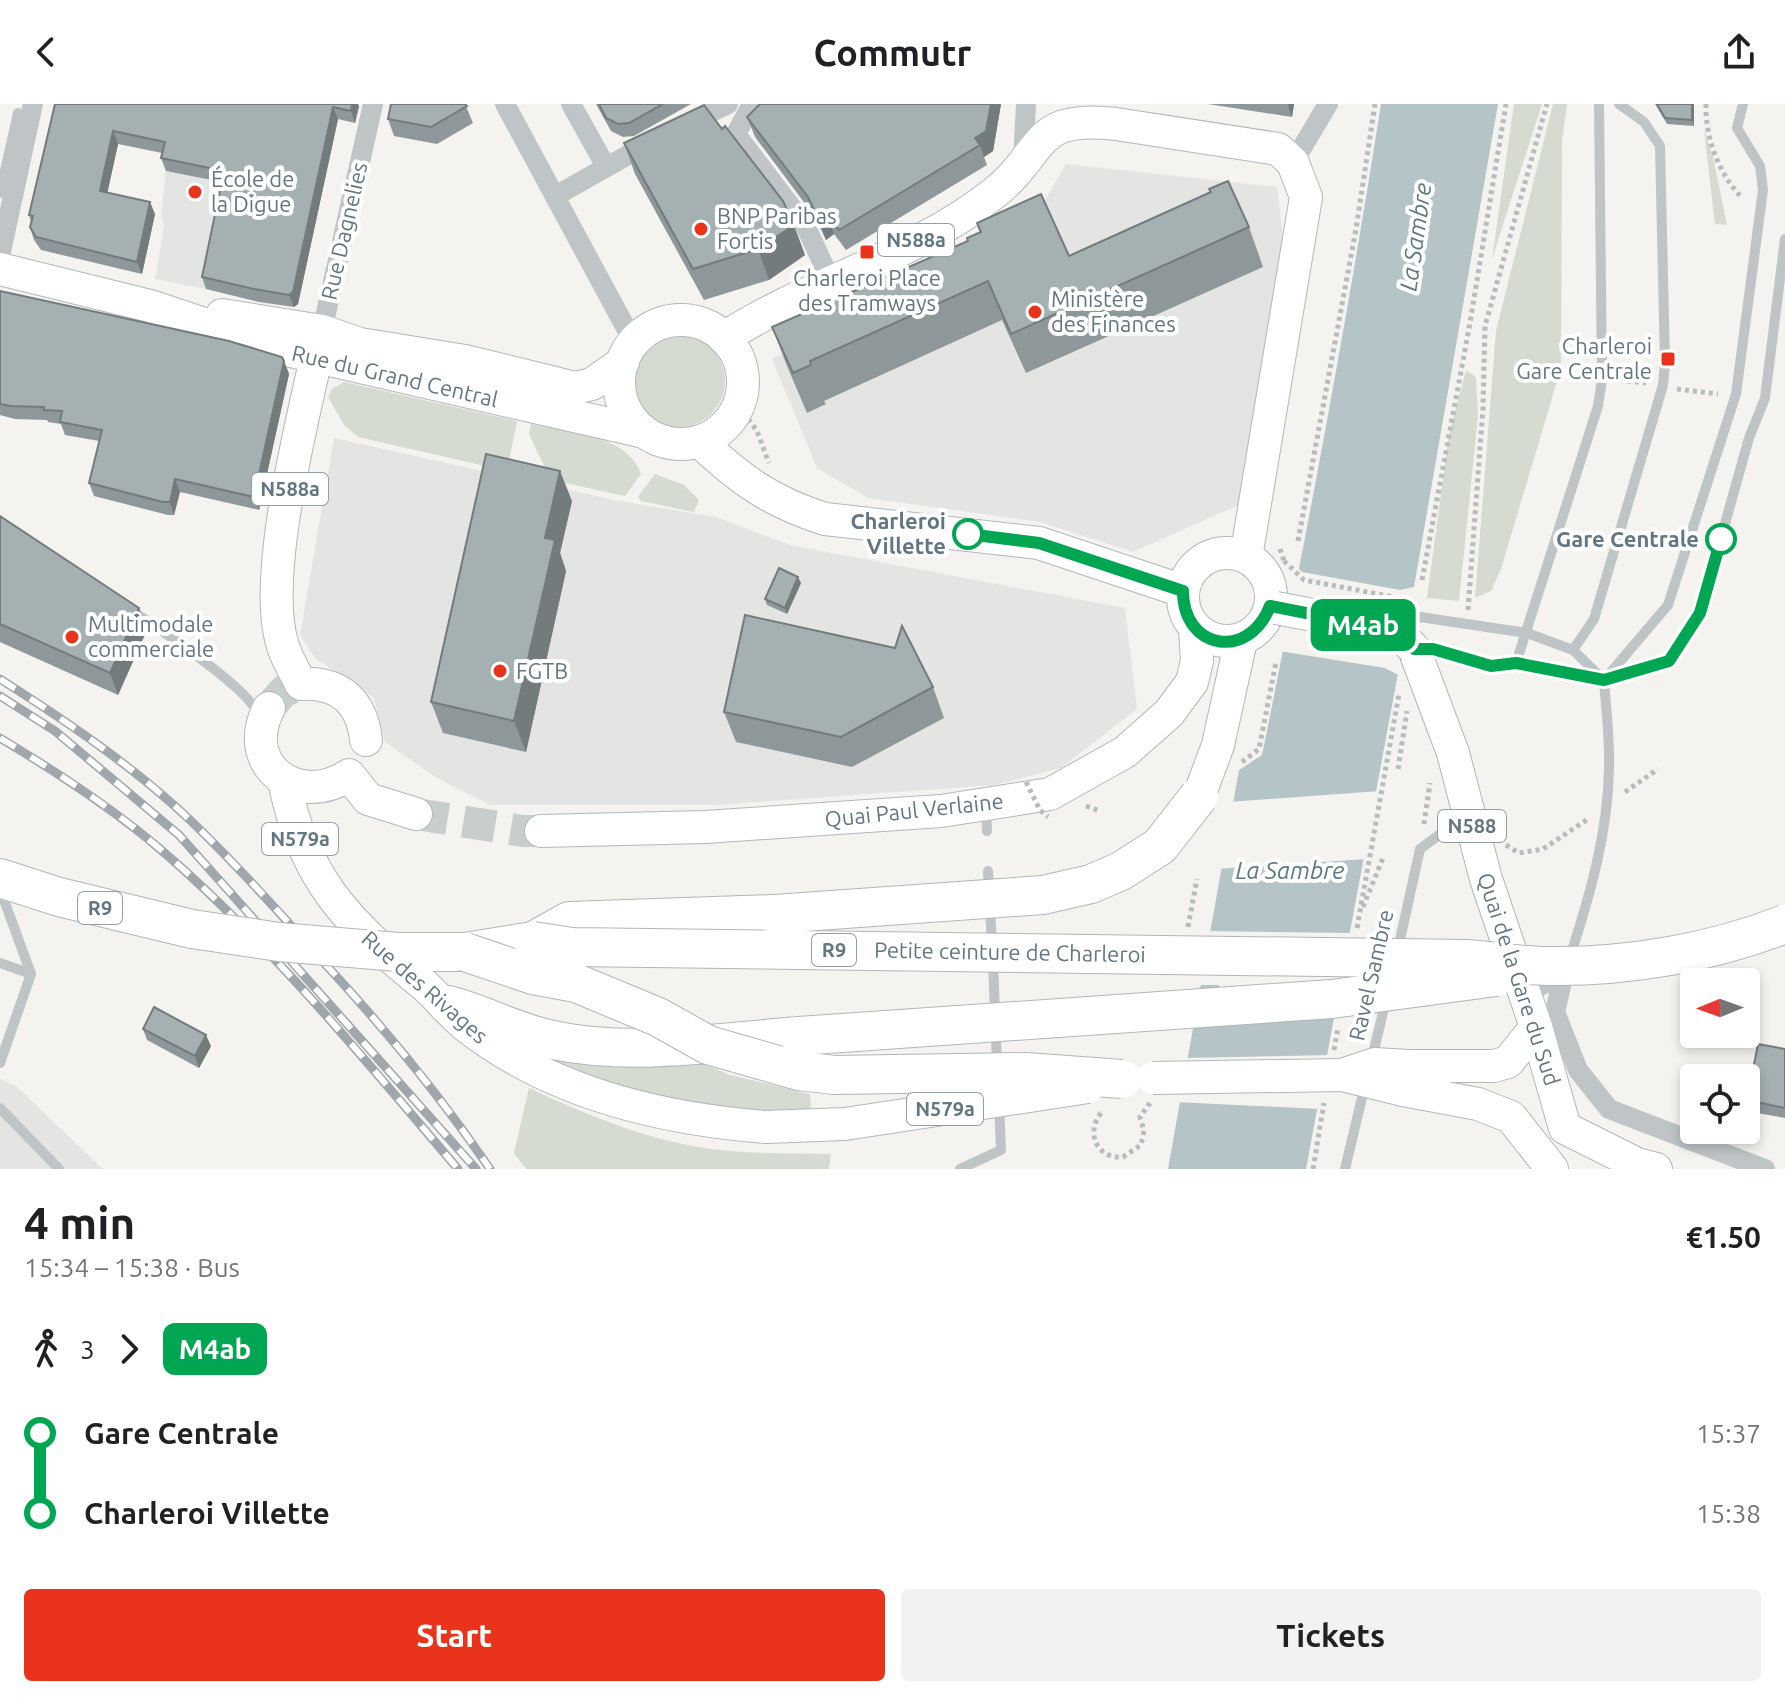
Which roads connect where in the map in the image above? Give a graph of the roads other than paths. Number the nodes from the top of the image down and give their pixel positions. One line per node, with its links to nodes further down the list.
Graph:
1 (373, 104): 23 (street, Rue Dagnelies)
2 (505, 104): 17 (street)
3 (571, 104): 15 (street)
4 (728, 104): 15 (street)
5 (752, 104): 21 (street)
6 (1026, 104): 13 (street)
7 (1328, 104): 14 (street)
8 (1599, 104): 33 (lane)
9 (1619, 104): 35 (lane)
10 (1743, 104): 37 (lane)
11 (25, 108): 16 (lane); 19 (street)
12 (1090, 112): 13 (main road, N588a); 14 (main road, N588a)
13 (1023, 162): 21 (main road, N588a)
14 (1293, 163): 27 (main road)
15 (605, 165): 17 (street)
16 (0, 193)
17 (557, 195): 24 (street)
18 (1785, 239): 37 (lane)
19 (0, 256)
20 (0, 269): 23 (main road, Rue du Grand Central)
21 (832, 283): 22 (main road, N588a)
22 (724, 338): 24 (main road); 26 (main road)
23 (319, 344): 24 (main road, Rue du Grand Central); 25 (main road, Rue du Grand Central); 40 (main road, N588a)
24 (628, 352): 25 (main road)
25 (644, 432): 26 (main road)
26 (700, 442): 28 (main road)
27 (1246, 557): 28 (main road); 30 (main road)
28 (1183, 591): 31 (main road)
29 (120, 603): 39 (lane)
30 (1273, 607): 32 (main road, bridge); 34 (main road)
31 (1195, 629): 34 (main road); 45 (main road, Quai Paul Verlaine)
32 (1410, 632): 33 (lane); 36 (lane); 43 (main road, Quai de la Gare du Sud / N588)
33 (1527, 633): 35 (lane); 36 (lane)
34 (1241, 640): 42 (main road)
35 (1573, 650): 37 (lane)
36 (1516, 663): 37 (lane)
37 (1604, 680): 55 (lane)
38 (269, 708): 39 (main road)
39 (260, 740): 41 (main road, Rue des Rivages)
40 (366, 740)
41 (284, 780): 44 (main road); 57 (main road, Rue des Rivages / N579a)
42 (1199, 796): 50 (highway, bridge)
43 (1469, 812): 53 (lane, Ravel Sambre); 58 (main road, Quai de la Gare du Sud / N588)
44 (416, 814)
45 (541, 831)
46 (988, 871): 65 (lane)
47 (0, 878): 51 (highway, Petite ceinture de Charleroi / R9, bridge)
48 (0, 888): 54 (lane)
49 (1785, 924): 55 (highway, Petite ceinture de Charleroi / R9, bridge)
50 (533, 941): 51 (highway, Petite ceinture de Charleroi / R9); 55 (highway, Petite ceinture de Charleroi / R9, bridge)
51 (465, 952): 61 (highway, bridge)
52 (0, 963): 54 (lane)
53 (1394, 966)
54 (31, 974): 59 (lane)
55 (1553, 976): 57 (highway, bridge); 58 (lane); 68 (street)
56 (1391, 981): 66 (lane, Ravel Sambre)
57 (448, 1005): 61 (main road, Rue des Rivages / N579a, bridge)
58 (1531, 1015): 60 (main road, N579a); 63 (main road, Quai de la Gare du Sud / N588)
59 (1, 1059)
60 (1406, 1078): 61 (main road, N579a, bridge); 67 (main road, N579a)
61 (1122, 1079)
62 (0, 1108): 64 (lane)
63 (1635, 1167)
64 (59, 1169)
65 (960, 1169)
66 (1345, 1169)
67 (1552, 1169)
68 (1765, 1169)

